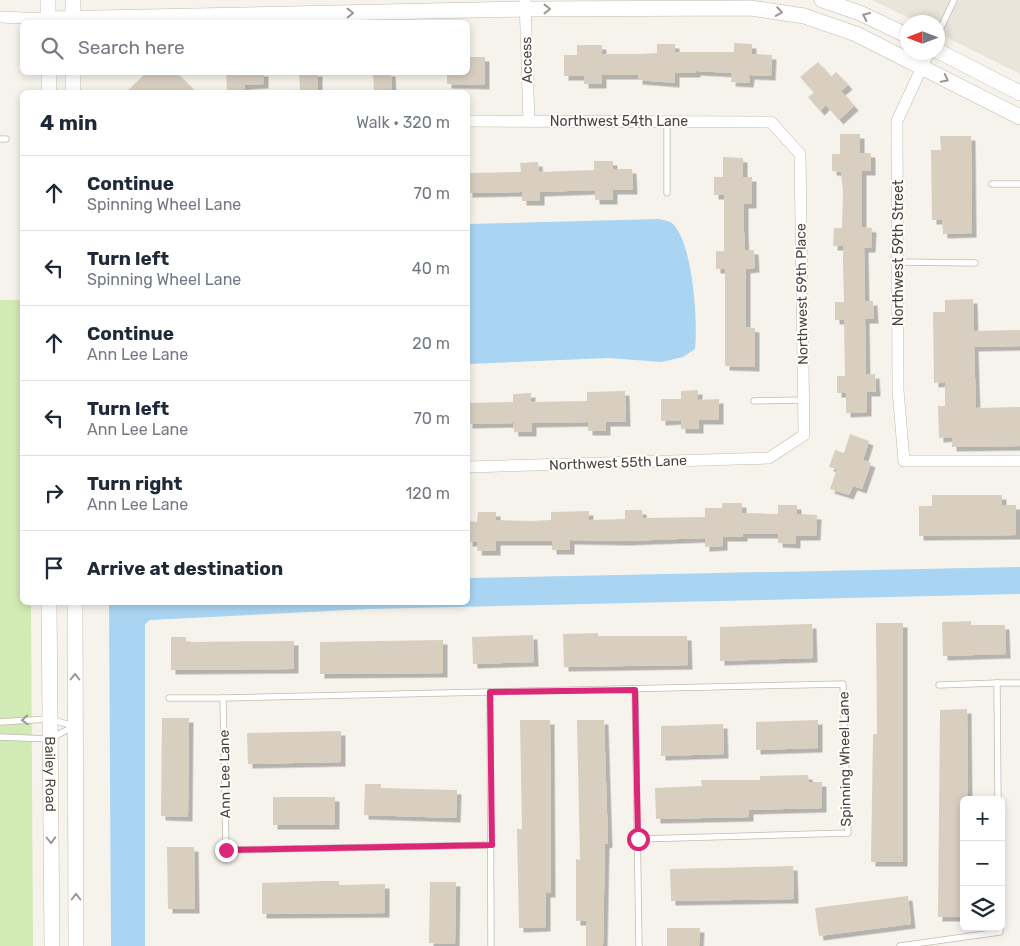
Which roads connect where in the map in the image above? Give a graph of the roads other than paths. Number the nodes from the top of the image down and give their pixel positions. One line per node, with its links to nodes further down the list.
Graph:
1 (48, 0): 9 (street)
2 (73, 0): 10 (street)
3 (822, 0): 12 (street, one-way to 3)
4 (954, 0): 7 (lane)
5 (526, 4): 11 (street, one-way to 5); 15 (street, one-way to 15); 23 (street, Access)
6 (0, 18): 8 (street)
7 (945, 19)
8 (32, 20)
9 (48, 20)
10 (73, 20)
11 (100, 20)
12 (900, 32)
13 (945, 55): 20 (street)
14 (925, 60): 15 (street, Northwest 59th Street)
15 (921, 68): 21 (street, one-way to 21); 29 (street, Northwest 59th Street)
16 (49, 75): 18 (street)
17 (74, 75): 19 (street)
18 (49, 90)
19 (74, 90)
20 (1020, 93)
21 (1020, 118)
22 (470, 121): 23 (street, Northwest 54th Lane)
23 (529, 121): 24 (street, Northwest 54th Lane)
24 (667, 122): 25 (street, Northwest 54th Lane); 28 (lane)
25 (772, 122): 31 (street, Northwest 59th Place)
26 (992, 184): 27 (lane)
27 (1020, 184)
28 (667, 193)
29 (898, 262): 30 (lane); 34 (street, Northwest 59th Street)
30 (975, 263)
31 (804, 400): 32 (lane); 33 (street, Northwest 59th Place)
32 (754, 401)
33 (769, 458): 35 (street, Northwest 55th Lane)
34 (1020, 461)
35 (470, 467)
36 (49, 605): 45 (street, Bailey Road)
37 (75, 605): 47 (street, Bailey Road, one-way to 37)
38 (1020, 682): 39 (lane)
39 (997, 683): 40 (lane); 50 (lane)
40 (939, 685)
41 (635, 690): 42 (lane, Spinning Wheel Lane); 51 (lane); 51 (lane, Spinning Wheel Lane)
42 (490, 692): 44 (lane); 52 (lane)
43 (169, 698): 44 (lane)
44 (223, 698): 52 (lane, Ann Lee Lane)
45 (50, 719): 46 (lane, one-way to 46); 47 (lane); 49 (street, Bailey Road)
46 (0, 722)
47 (76, 726): 49 (lane); 55 (street, Bailey Road, one-way to 47)
48 (0, 738): 49 (lane)
49 (50, 738): 54 (street, Bailey Road, one-way to 54)
50 (998, 796)
51 (638, 839): 57 (lane)
52 (492, 845): 56 (lane)
53 (1000, 931): 58 (lane)
54 (52, 946)
55 (76, 946)
56 (491, 946)
57 (639, 946)
58 (900, 946)

